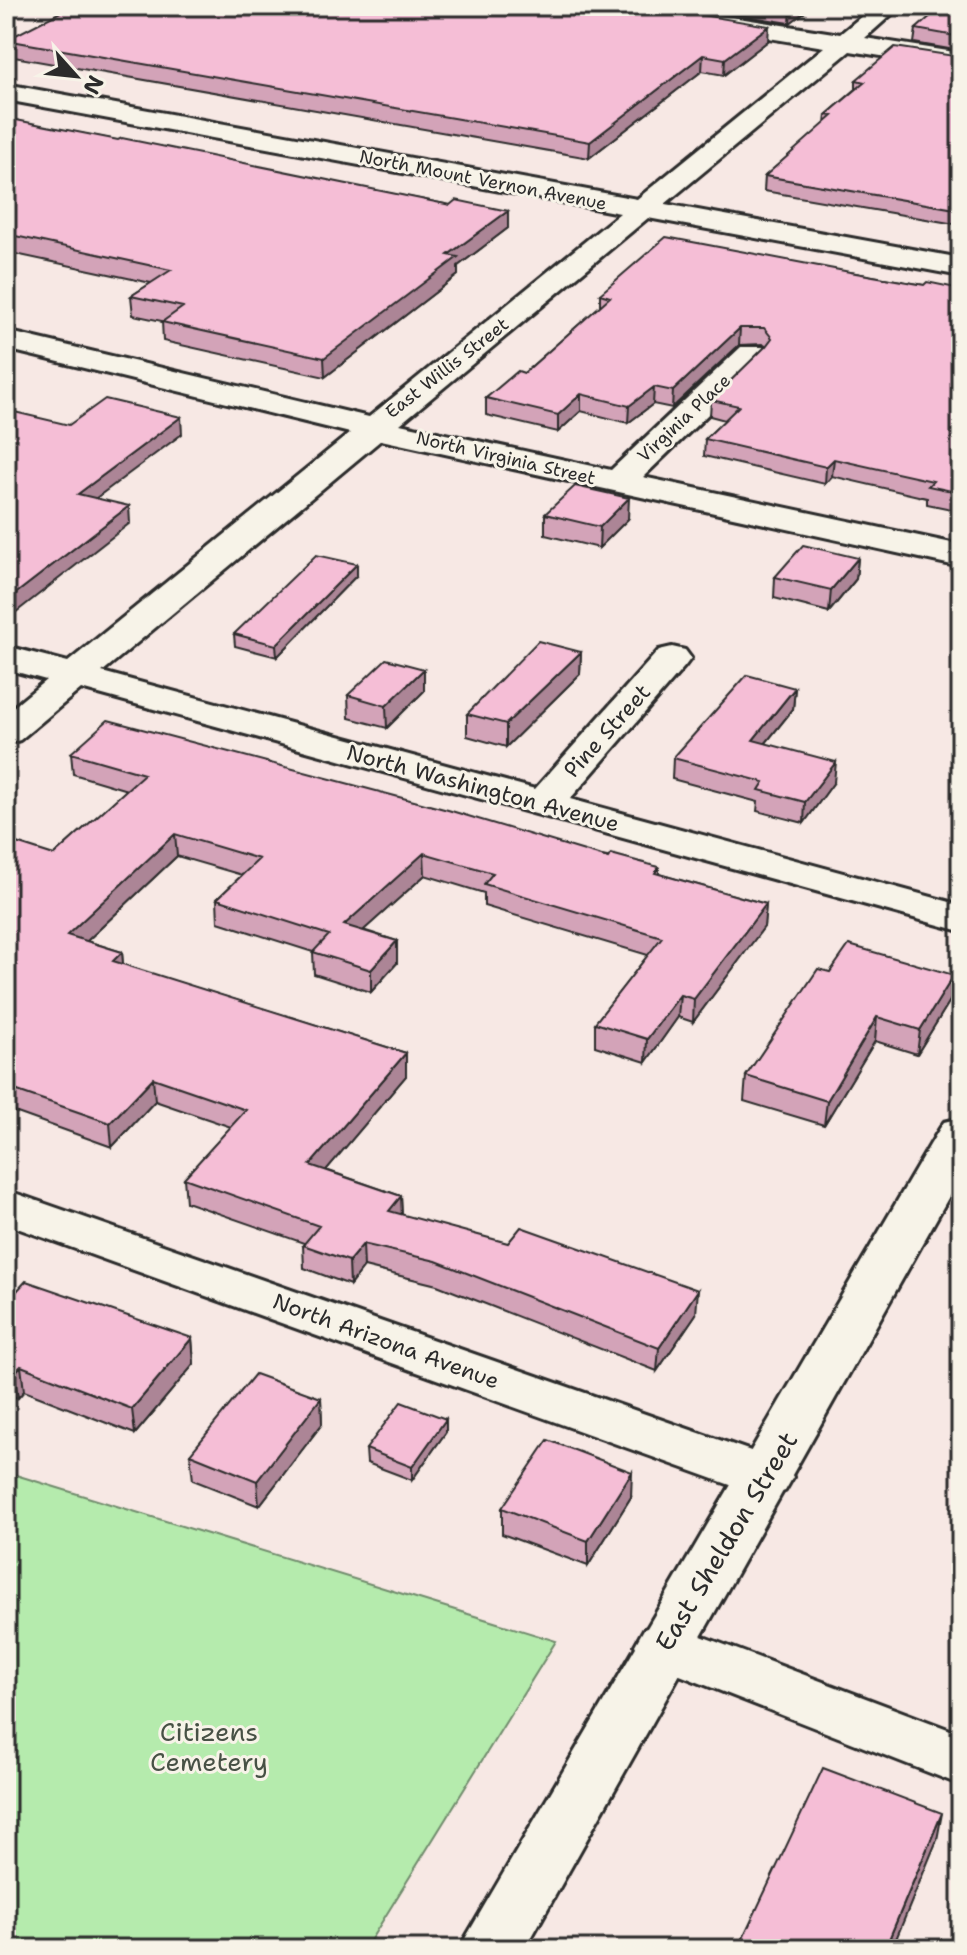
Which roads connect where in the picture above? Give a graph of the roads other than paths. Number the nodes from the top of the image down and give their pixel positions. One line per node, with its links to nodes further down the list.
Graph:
1 (12, 6): 4 (street)
2 (616, 6): 5 (street)
3 (889, 6): 5 (street, East Willis Street)
4 (6, 9)
5 (845, 43): 6 (street); 8 (street, East Willis Street)
6 (961, 61)
7 (6, 92): 8 (street, North Mount Vernon Avenue)
8 (643, 209): 9 (street, North Mount Vernon Avenue); 12 (street, East Willis Street)
9 (961, 267)
10 (6, 340): 12 (street, North Virginia Street)
11 (752, 354): 13 (street, Virginia Place)
12 (372, 428): 13 (street, North Virginia Street); 17 (street, East Willis Street)
13 (617, 483): 14 (street, North Virginia Street)
14 (961, 556)
15 (6, 657): 17 (street, North Washington Avenue)
16 (672, 658): 19 (street, Pine Street)
17 (75, 676): 18 (street, East Willis Street); 19 (street, North Washington Avenue)
18 (6, 732)
19 (543, 805): 20 (street, North Washington Avenue)
20 (961, 918)
21 (961, 1133): 23 (street, East Sheldon Street)
22 (6, 1206): 23 (street, North Arizona Avenue)
23 (766, 1477): 24 (street, East Sheldon Street)
24 (664, 1645): 25 (street); 26 (street, East Sheldon Street)
25 (961, 1760)
26 (491, 1949)

